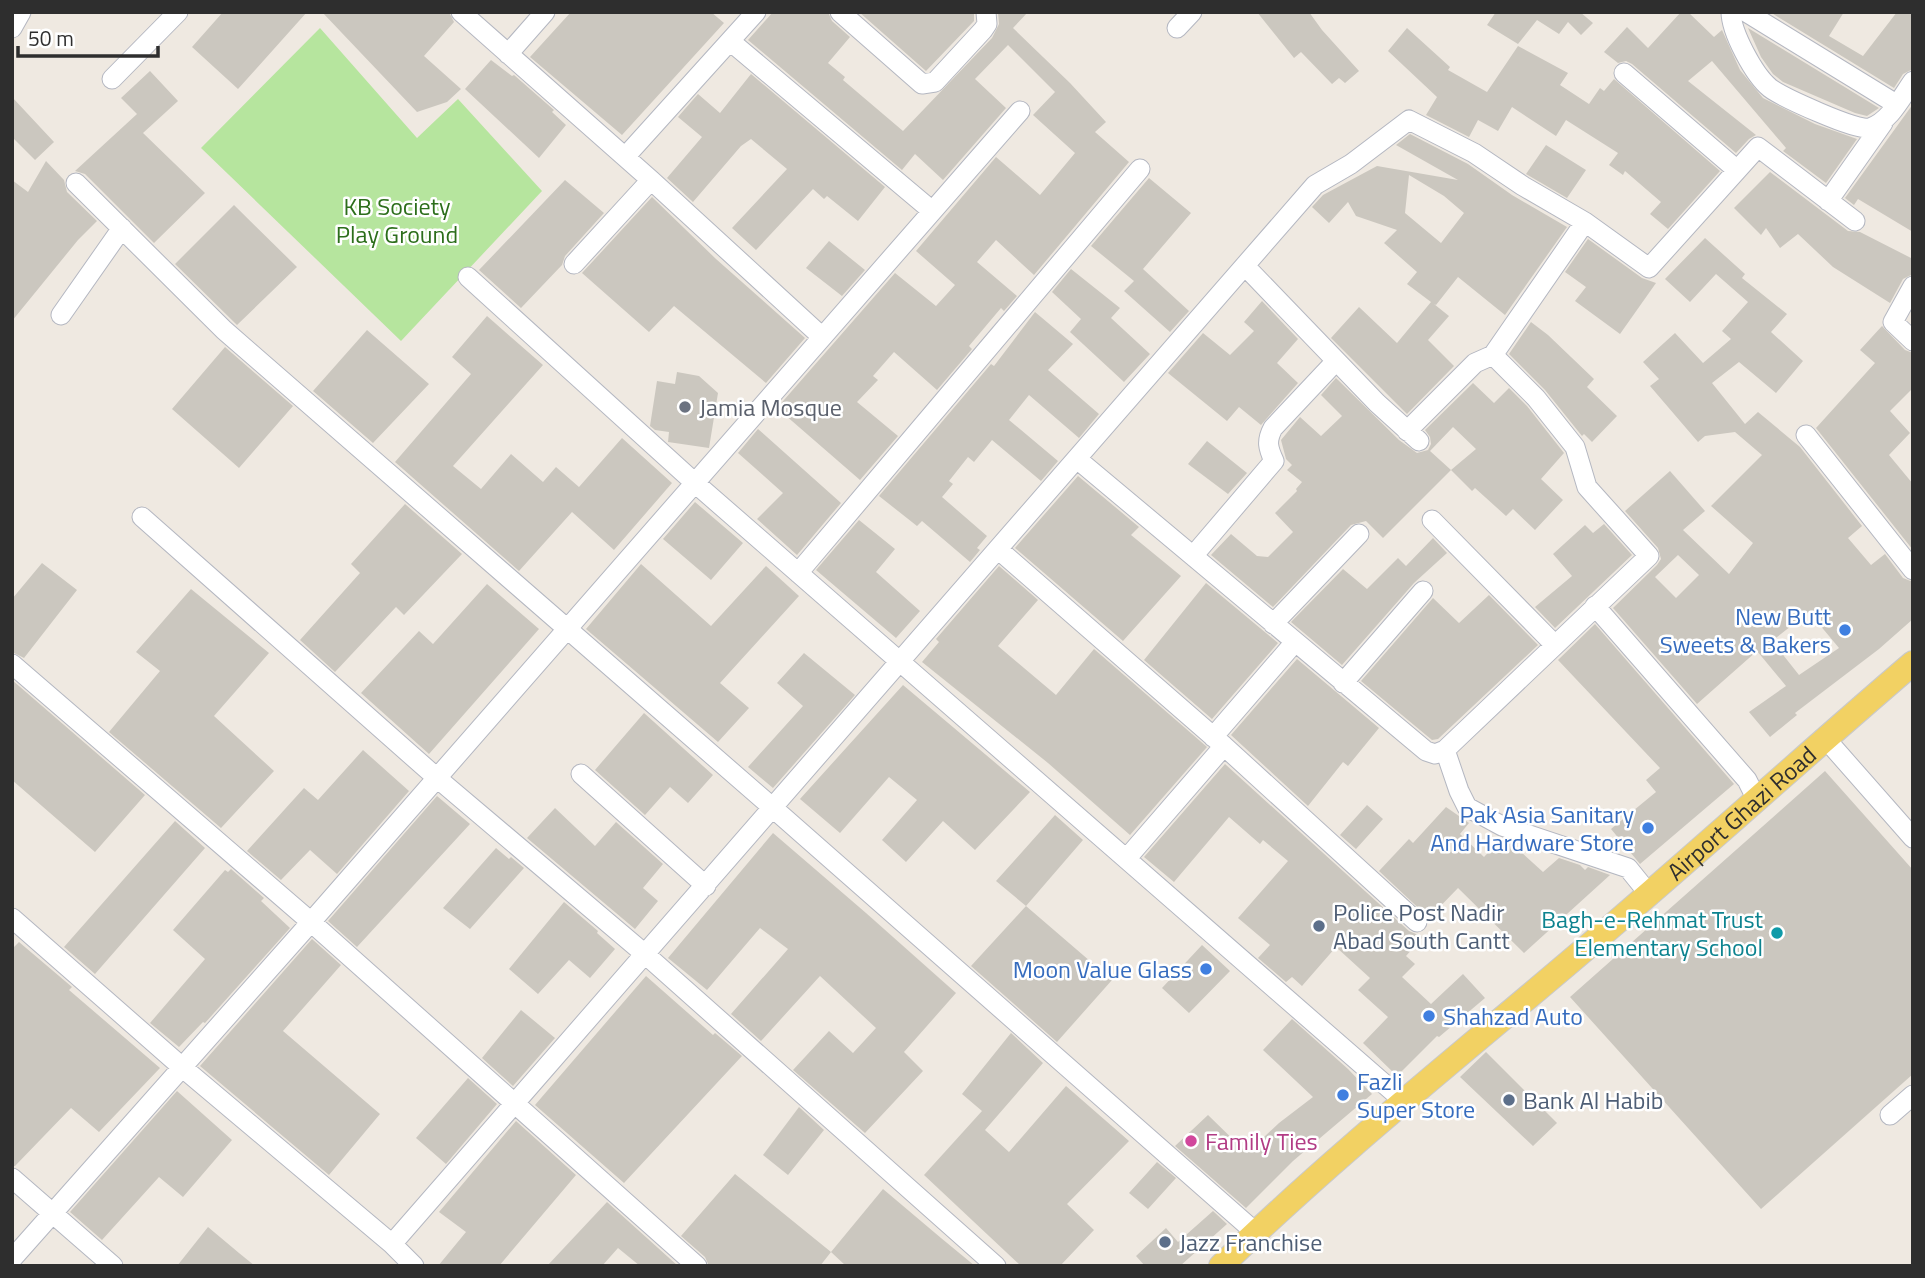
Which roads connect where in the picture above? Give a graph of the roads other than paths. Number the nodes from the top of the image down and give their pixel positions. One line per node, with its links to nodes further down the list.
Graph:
1 (21, 12): 11 (street)
2 (178, 12): 16 (street)
3 (461, 12): 14 (street)
4 (545, 12): 14 (street)
5 (755, 12): 13 (street)
6 (840, 12): 7 (street)
7 (986, 12)
8 (1192, 12): 12 (street)
9 (1731, 12): 20 (street)
10 (1746, 12): 18 (street)
11 (12, 28)
12 (1177, 28)
13 (730, 41): 21 (street); 27 (street)
14 (508, 54): 21 (street)
15 (1624, 73): 23 (street)
16 (112, 79)
17 (1913, 81): 18 (street)
18 (1896, 104): 20 (street)
19 (1020, 111): 27 (street)
20 (1884, 122): 26 (street)
21 (625, 157): 24 (street)
22 (1140, 169): 49 (street)
23 (1737, 170): 26 (street); 29 (street)
24 (651, 180): 31 (street); 36 (street)
25 (76, 183): 30 (street)
26 (1828, 201): 28 (street)
27 (931, 210): 36 (street)
28 (1855, 221)
29 (1586, 222): 32 (street); 38 (street)
30 (122, 228): 35 (street); 53 (street)
31 (574, 264)
32 (1245, 266): 39 (street); 41 (street)
33 (468, 277): 42 (street)
34 (1913, 286): 37 (street)
35 (61, 315)
36 (821, 335): 42 (street)
37 (1913, 341)
38 (1493, 355): 39 (street); 51 (street)
39 (1336, 361): 47 (street)
40 (1806, 435): 48 (street)
41 (1077, 459): 46 (street); 47 (street)
42 (695, 483): 49 (street); 53 (street)
43 (142, 517): 64 (street)
44 (1432, 520): 55 (street)
45 (1359, 534): 52 (street)
46 (999, 550): 56 (street); 61 (street)
47 (1193, 556): 52 (street)
48 (1913, 570)
49 (798, 573): 56 (street)
50 (1423, 591): 59 (street)
51 (1595, 606): 55 (street); 65 (street)
52 (1273, 624): 54 (street)
53 (566, 629): 64 (street); 66 (street)
54 (1295, 642): 59 (street); 61 (street)
55 (1554, 645): 62 (street)
56 (901, 661): 66 (street); 68 (street)
57 (1913, 663): 60 (main road, Airport Ghazi Road)
58 (12, 664): 72 (street)
59 (1343, 683): 62 (street)
60 (1825, 738): 65 (main road, Airport Ghazi Road); 67 (street)
61 (1218, 742): 68 (street); 73 (street)
62 (1445, 750): 70 (street)
63 (581, 774): 69 (street)
64 (437, 778): 72 (street); 74 (street)
65 (1756, 798): 70 (main road, Airport Ghazi Road)
66 (774, 808): 69 (street); 82 (street)
67 (1913, 838)
68 (1127, 858): 77 (street)
69 (706, 886): 74 (street)
70 (1649, 894): 77 (main road, Airport Ghazi Road)
71 (12, 918): 75 (street)
72 (311, 922): 75 (street); 78 (street)
73 (1417, 922)
74 (646, 955): 78 (street); 88 (street)
75 (183, 1068): 81 (street); 83 (street)
76 (1913, 1096): 79 (street)
77 (1405, 1102): 82 (main road, Airport Ghazi Road)
78 (515, 1105): 83 (street); 87 (street)
79 (1890, 1115)
80 (12, 1178): 81 (street)
81 (52, 1213): 84 (street); 85 (street)
82 (1255, 1232): 89 (main road, Airport Ghazi Road)
83 (392, 1244): 86 (street)
84 (12, 1259)
85 (113, 1266)
86 (414, 1266)
87 (697, 1266)
88 (996, 1266)
89 (1221, 1266)

